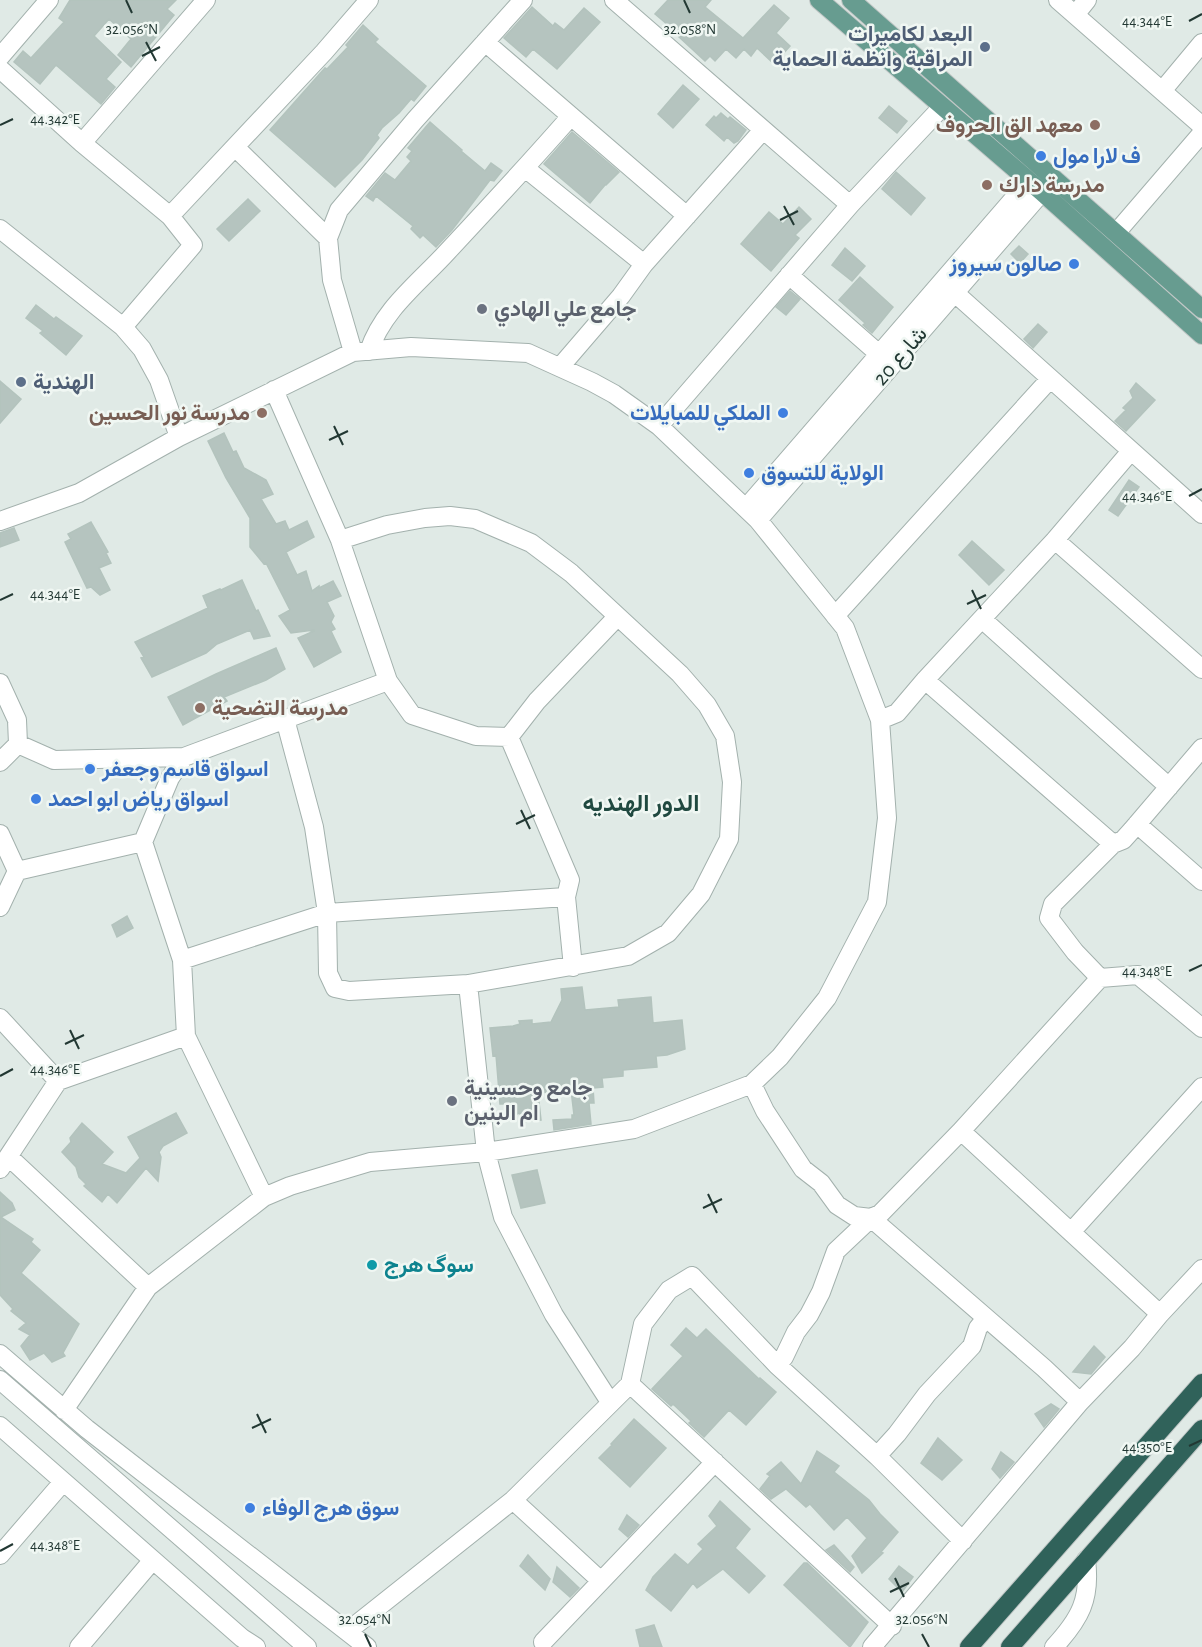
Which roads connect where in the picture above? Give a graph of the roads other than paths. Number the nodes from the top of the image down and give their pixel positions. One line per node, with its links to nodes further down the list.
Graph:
1 (49, 0): 13 (street)
2 (206, 0): 21 (street)
3 (369, 0): 22 (street)
4 (523, 0): 11 (street)
5 (614, 0): 19 (street)
6 (819, 0): 16 (main road)
7 (851, 0): 29 (main road)
8 (1058, 0): 10 (street)
9 (1088, 0): 10 (street)
10 (1075, 15): 15 (street)
11 (485, 42): 17 (street); 30 (street)
12 (1202, 43): 15 (street)
13 (0, 57)
14 (0, 69): 21 (street)
15 (1162, 91): 18 (street)
16 (942, 107): 24 (main road); 25 (street)
17 (572, 116): 23 (street); 27 (street)
18 (1202, 126)
19 (763, 130): 25 (street); 27 (street)
20 (1202, 133): 29 (street)
21 (82, 143): 26 (street)
22 (235, 147): 26 (street); 30 (street)
23 (525, 168): 31 (street); 37 (street)
24 (1035, 186): 33 (street, شارع 20); 36 (main road); 38 (street, شارع 20)
25 (850, 205): 32 (street)
26 (170, 216): 35 (street)
27 (687, 216): 31 (street)
28 (0, 230): 35 (street)
29 (1116, 233): 34 (main road)
30 (328, 238): 37 (street)
31 (644, 264): 39 (street)
32 (789, 275): 38 (street); 42 (street)
33 (955, 293): 40 (street); 46 (street, شارع 20)
34 (1202, 309)
35 (123, 327): 43 (street)
36 (1202, 335)
37 (361, 352): 39 (street); 41 (street)
38 (879, 354): 46 (street, شارع 20)
39 (560, 367): 42 (street)
40 (1050, 379): 44 (street); 50 (street)
41 (273, 390): 43 (street); 48 (street)
42 (659, 426): 46 (street)
43 (179, 437): 47 (street)
44 (1131, 451): 45 (street); 49 (street)
45 (1201, 510)
46 (752, 514): 50 (street)
47 (0, 521)
48 (340, 540): 51 (street); 55 (street)
49 (1055, 540): 52 (street); 53 (street)
50 (835, 616): 58 (street)
51 (617, 617): 59 (street); 75 (street)
52 (982, 619): 54 (street); 64 (street)
53 (1202, 669)
54 (925, 680): 58 (street); 68 (street)
55 (387, 681): 57 (street); 59 (street)
56 (0, 683): 60 (street)
57 (285, 719): 62 (street); 73 (street)
58 (880, 720): 82 (street)
59 (509, 738): 71 (street)
60 (18, 744): 62 (street); 63 (street)
61 (1202, 748): 64 (street)
62 (184, 757): 67 (street)
63 (0, 762)
64 (1169, 787): 65 (street)
65 (1137, 824): 68 (street); 70 (street)
66 (0, 834): 69 (street)
67 (143, 842): 69 (street); 74 (street)
68 (1113, 844): 76 (street)
69 (17, 871): 72 (street)
70 (1202, 881)
71 (566, 897): 73 (street); 75 (street)
72 (0, 907)
73 (327, 913): 74 (street); 77 (street)
74 (182, 960): 80 (street)
75 (573, 967): 77 (street)
76 (1100, 978): 79 (street); 84 (street)
77 (468, 984): 85 (street)
78 (0, 1018): 81 (street)
79 (1202, 1028)
80 (186, 1036): 81 (street); 87 (street)
81 (58, 1081): 86 (street)
82 (752, 1084): 85 (street); 88 (street)
83 (1202, 1087): 89 (street)
84 (961, 1131): 88 (street); 89 (street)
85 (486, 1152): 87 (street); 99 (street)
86 (4, 1163): 91 (street)
87 (264, 1197): 91 (street)
88 (871, 1218): 93 (street); 95 (street)
89 (1072, 1231): 92 (street)
90 (1202, 1269): 92 (street)
91 (148, 1287): 101 (street)
92 (1160, 1314): 100 (street)
93 (986, 1318): 100 (street); 106 (street)
94 (0, 1354): 101 (street)
95 (777, 1365): 98 (street); 106 (street)
96 (0, 1380): 105 (street)
97 (1202, 1383): 123 (highway)
98 (630, 1384): 99 (street); 107 (street)
99 (610, 1402): 109 (street)
100 (1080, 1402): 110 (street)
101 (64, 1410): 103 (street)
102 (0, 1426): 108 (street)
103 (87, 1429): 105 (street); 116 (street)
104 (1202, 1429): 112 (highway)
105 (74, 1444): 120 (street)
106 (877, 1456): 110 (street)
107 (715, 1462): 114 (street); 115 (street)
108 (63, 1482): 111 (street); 113 (street)
109 (513, 1500): 114 (street); 116 (street)
110 (963, 1541): 115 (street)
111 (0, 1555)
112 (1086, 1560): 124 (highway); 125 (street)
113 (152, 1561): 118 (street); 119 (street)
114 (601, 1581): 117 (street)
115 (892, 1626): 122 (street)
116 (348, 1630): 121 (street)
117 (543, 1642)
118 (244, 1644)
119 (79, 1647)
120 (307, 1647)
121 (367, 1647)
122 (872, 1647)
123 (969, 1647)
124 (1010, 1647)
125 (1054, 1647)

